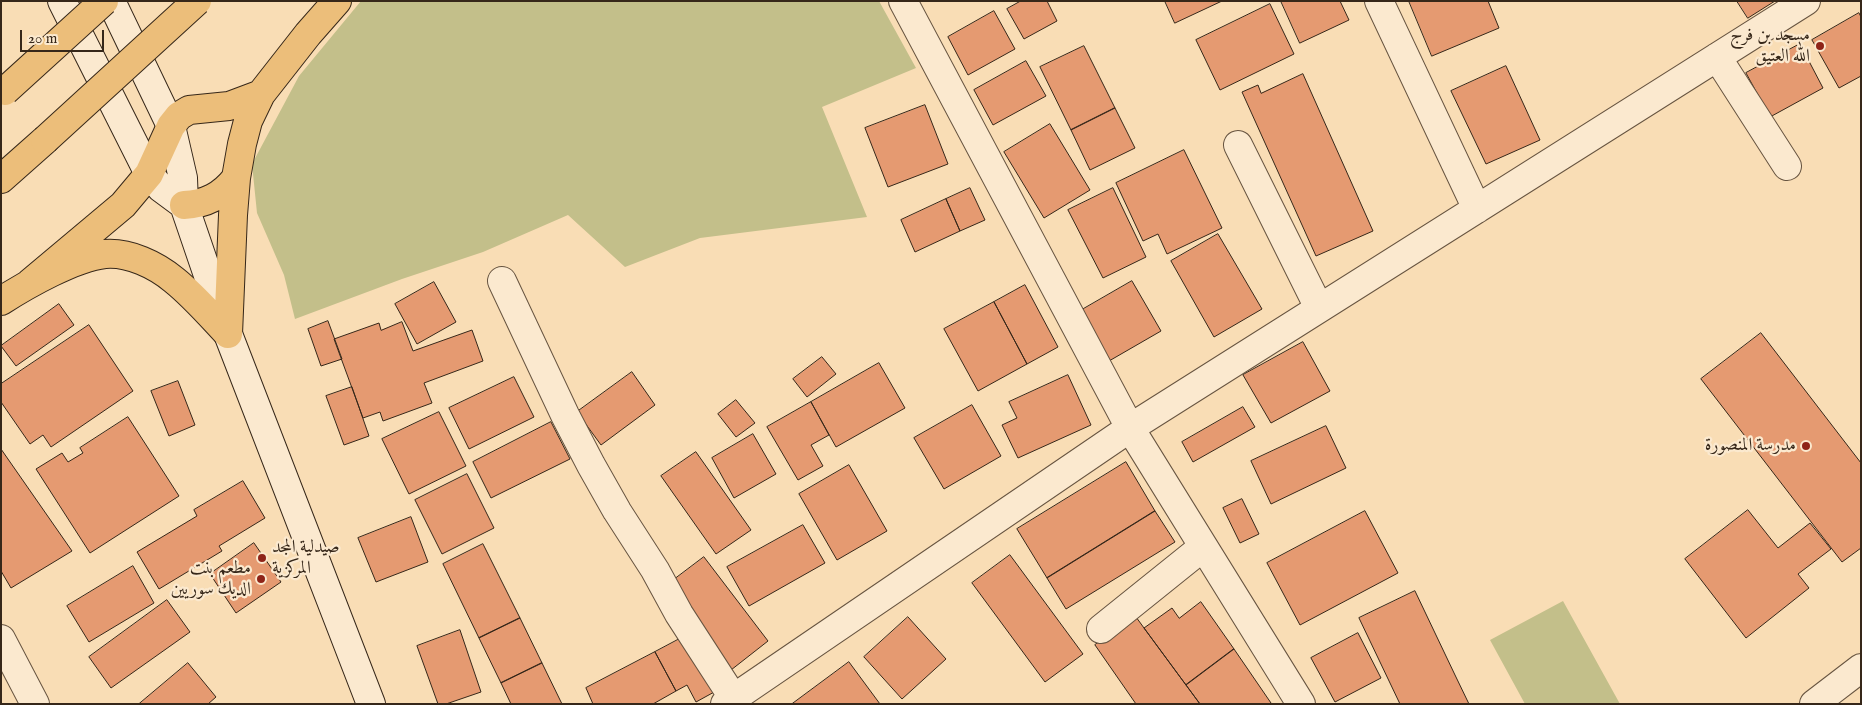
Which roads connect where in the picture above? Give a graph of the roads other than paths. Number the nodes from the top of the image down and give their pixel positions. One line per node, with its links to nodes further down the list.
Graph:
1 (62, 1): 15 (street)
2 (104, 1): 10 (highway, bridge)
3 (111, 1): 12 (street)
4 (197, 1): 17 (highway, bridge)
5 (336, 1): 11 (highway)
6 (903, 1): 25 (street)
7 (1379, 1): 19 (street)
8 (1806, 1): 9 (street)
9 (1717, 57): 14 (street); 19 (street)
10 (3, 93)
11 (261, 94): 12 (highway); 16 (highway)
12 (171, 126): 15 (highway); 18 (street)
13 (1238, 145): 23 (street)
14 (1787, 166)
15 (149, 174): 18 (street); 21 (highway)
16 (236, 178): 18 (highway); 24 (highway)
17 (1, 179)
18 (184, 205): 24 (street)
19 (1477, 209): 23 (street)
20 (502, 281): 30 (street)
21 (30, 282): 22 (highway); 24 (highway)
22 (1, 301)
23 (1320, 308): 25 (street)
24 (228, 334): 32 (street)
25 (1130, 428): 26 (street); 30 (street)
26 (1203, 547): 27 (street); 33 (street)
27 (1101, 629)
28 (1, 639): 31 (street)
29 (1861, 668): 34 (street)
30 (730, 701)
31 (35, 704)
32 (371, 704)
33 (1301, 704)
34 (1814, 704)

